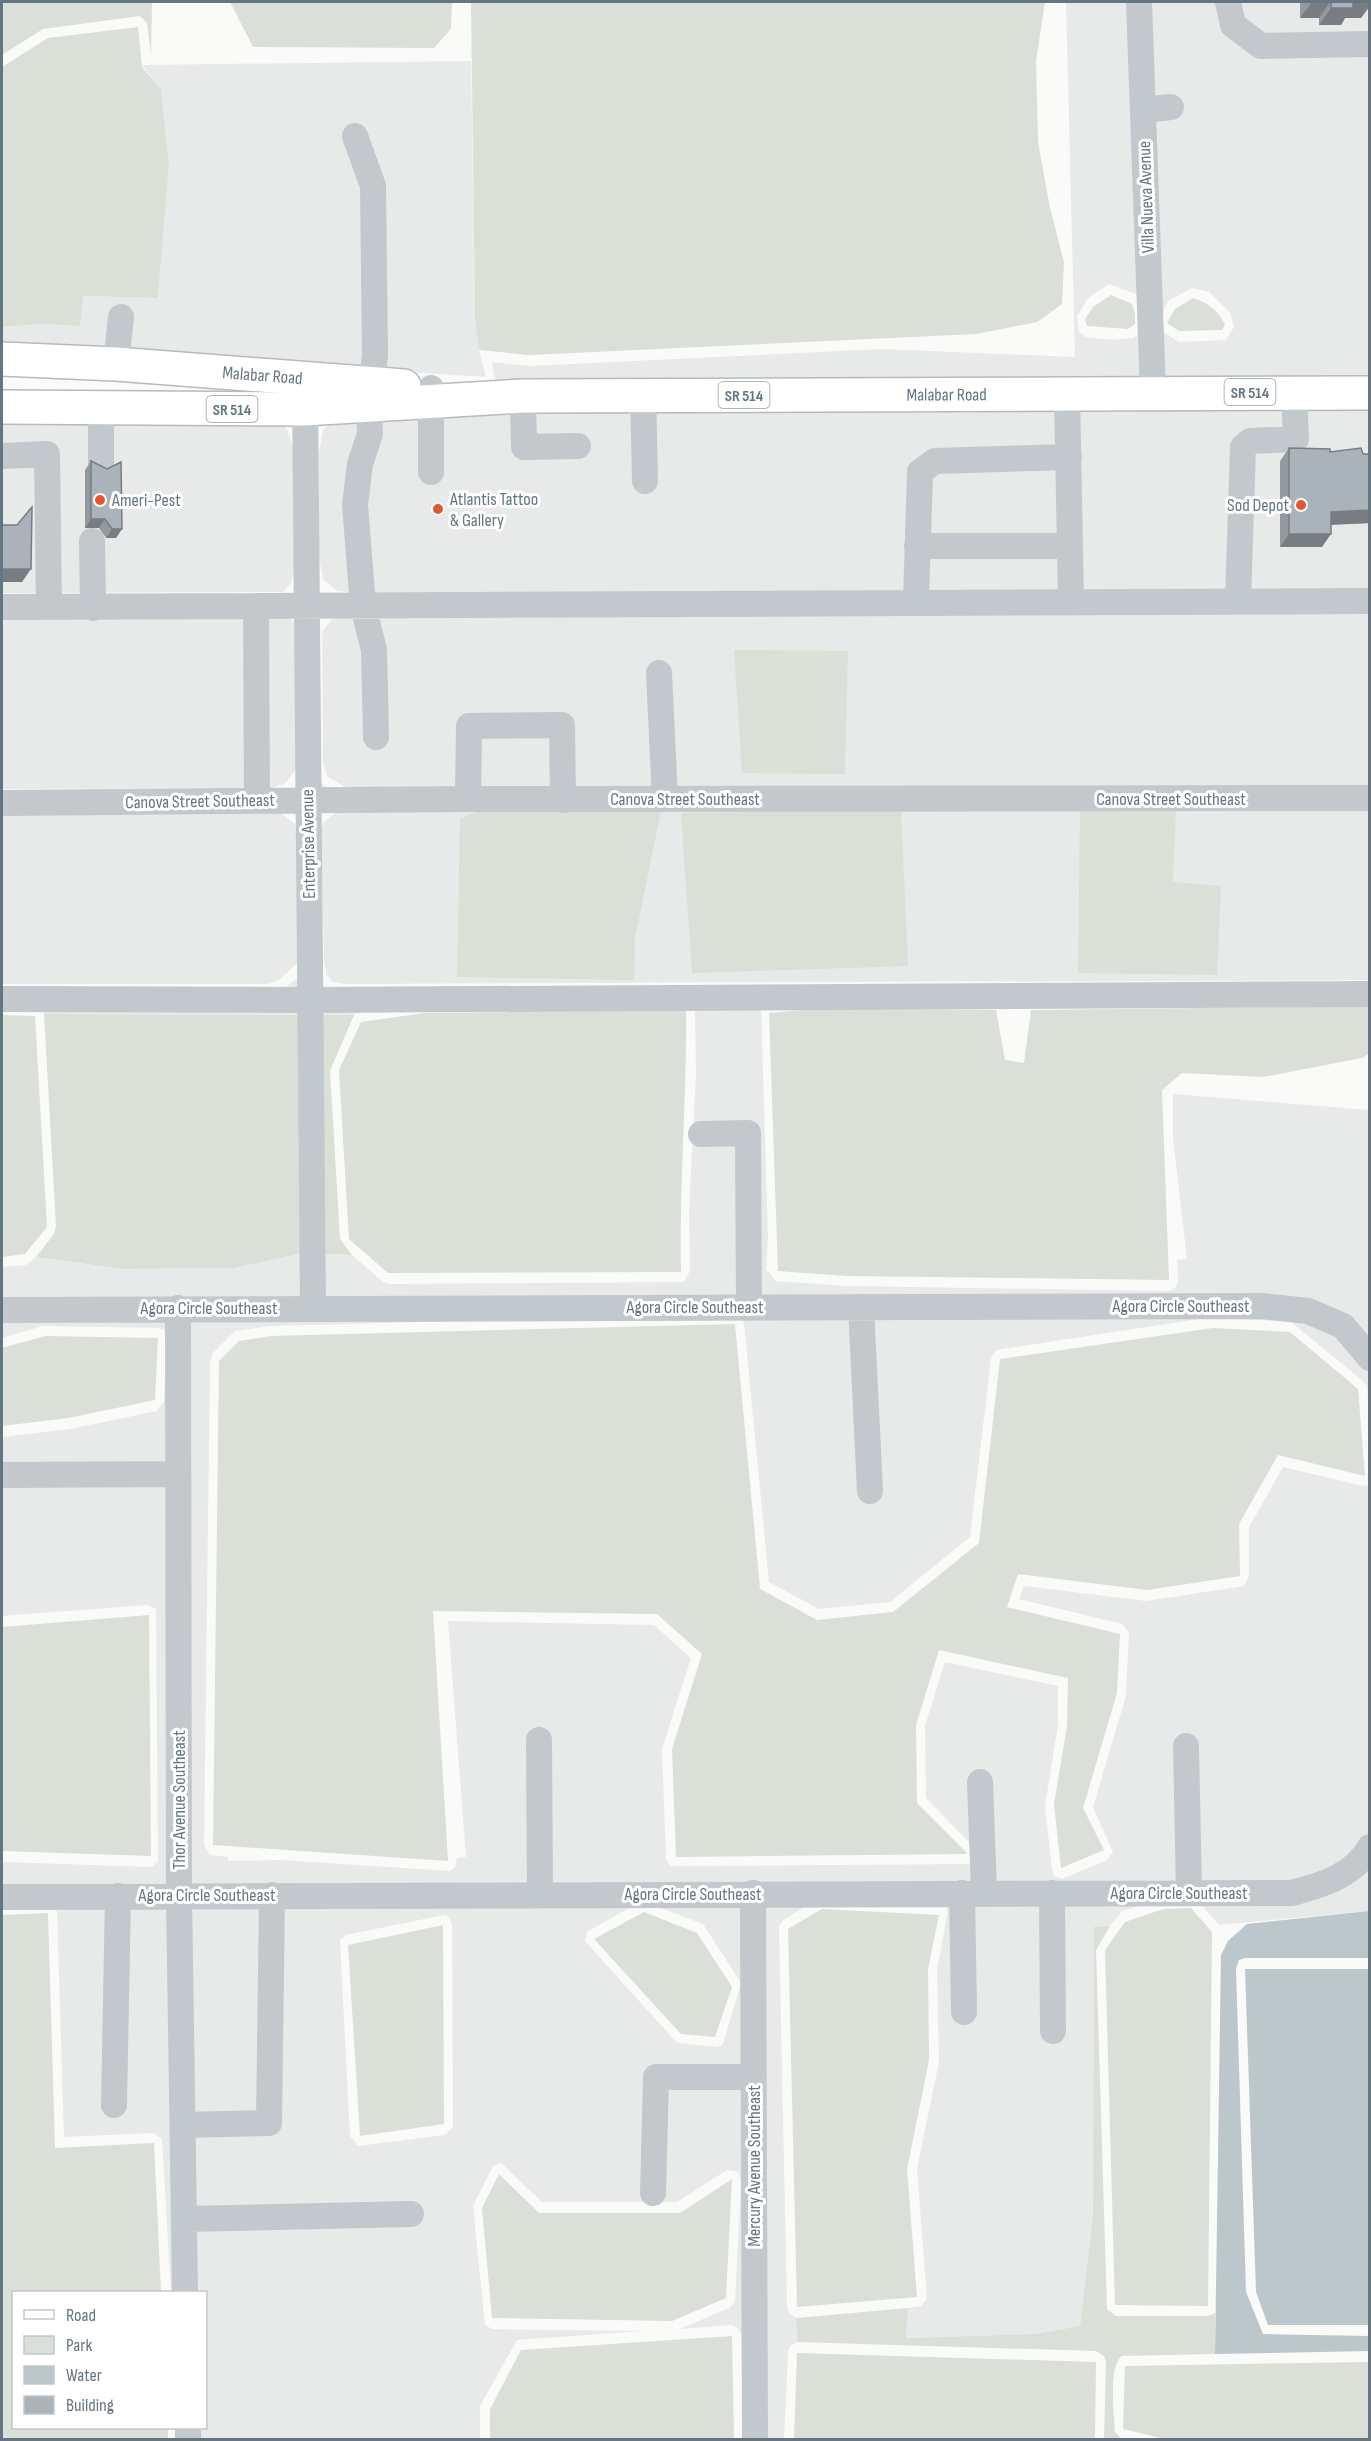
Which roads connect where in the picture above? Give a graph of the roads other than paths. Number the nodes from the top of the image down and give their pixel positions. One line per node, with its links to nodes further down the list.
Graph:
1 (1139, 2): 5 (street, Villa Nueva Avenue)
2 (1228, 2): 3 (street)
3 (1370, 44)
4 (1171, 107): 5 (street)
5 (1143, 110): 11 (street, Villa Nueva Avenue)
6 (355, 136): 15 (street)
7 (121, 317): 9 (street)
8 (2, 359): 9 (main road, Malabar Road / SR 514)
9 (116, 364): 13 (main road, Malabar Road / SR 514); 19 (main road)
10 (1294, 392): 11 (main road, Malabar Road / SR 514); 12 (main road, Malabar Road / SR 514); 32 (street)
11 (1153, 393): 14 (main road, Malabar Road / SR 514)
12 (1370, 393)
13 (304, 394): 15 (main road, Malabar Road / SR 514); 20 (main road, Malabar Road / SR 514); 36 (street, Enterprise Avenue)
14 (1067, 394): 17 (main road, Malabar Road / SR 514); 24 (street)
15 (371, 395): 16 (main road, Malabar Road / SR 514); 37 (street)
16 (430, 395): 18 (main road, Malabar Road / SR 514); 26 (street)
17 (643, 395): 18 (main road, Malabar Road / SR 514); 27 (street)
18 (523, 396): 22 (street)
19 (2, 398)
20 (101, 407): 21 (main road, Malabar Road / SR 514); 25 (street)
21 (2, 408)
22 (578, 446)
23 (2, 456): 39 (street)
24 (1068, 457): 29 (street); 30 (street)
25 (101, 464)
26 (430, 472)
27 (645, 481)
28 (92, 542): 40 (street)
29 (917, 546): 30 (street); 31 (street)
30 (1070, 546): 34 (street)
31 (916, 601): 34 (street); 37 (street)
32 (1238, 601): 33 (street); 34 (street)
33 (1370, 601)
34 (1071, 602)
35 (256, 606): 36 (street); 40 (street); 46 (street)
36 (308, 606): 37 (street); 47 (street, Enterprise Avenue)
37 (363, 606): 42 (street)
38 (2, 607): 39 (street)
39 (50, 607): 40 (street)
40 (93, 608)
41 (659, 673): 45 (street)
42 (376, 737)
43 (1370, 798): 45 (street, Canova Street Southeast)
44 (468, 799): 47 (street, Canova Street Southeast); 48 (street, Canova Street Southeast); 48 (street)
45 (665, 799): 48 (street, Canova Street Southeast)
46 (256, 800): 47 (street, Canova Street Southeast); 49 (street, Canova Street Southeast)
47 (307, 800): 52 (street, Enterprise Avenue)
48 (563, 800)
49 (2, 803)
50 (1370, 994): 52 (street)
51 (2, 999): 52 (street)
52 (311, 1000): 57 (street, Enterprise Avenue)
53 (701, 1134): 54 (street)
54 (749, 1307): 55 (street, Agora Circle Southeast); 57 (street, Agora Circle Southeast)
55 (861, 1307): 59 (street, Agora Circle Southeast); 62 (street)
56 (178, 1308): 57 (street, Agora Circle Southeast); 58 (street, Agora Circle Southeast); 60 (street, Thor Avenue Southeast)
57 (313, 1308)
58 (2, 1310)
59 (1370, 1358)
60 (178, 1474): 61 (street); 72 (street, Thor Avenue Southeast)
61 (2, 1475)
62 (870, 1491)
63 (539, 1740): 71 (street)
64 (1186, 1746): 70 (street)
65 (980, 1782): 68 (street)
66 (1370, 1847): 70 (street, Agora Circle Southeast)
67 (753, 1893): 68 (street, Agora Circle Southeast); 71 (street, Agora Circle Southeast); 78 (street, Mercury Avenue Southeast)
68 (973, 1893): 69 (street, Agora Circle Southeast); 76 (street)
69 (1052, 1893): 70 (street, Agora Circle Southeast); 77 (street)
70 (1189, 1893)
71 (540, 1894): 73 (street, Agora Circle Southeast)
72 (179, 1895): 73 (street, Agora Circle Southeast); 74 (street, Agora Circle Southeast); 80 (street, Thor Avenue Southeast)
73 (272, 1895): 80 (street)
74 (118, 1896): 75 (street, Agora Circle Southeast); 79 (street)
75 (2, 1897)
76 (964, 2012)
77 (1053, 2031)
78 (754, 2077): 81 (street); 85 (street, Mercury Avenue Southeast)
79 (114, 2105)
80 (183, 2125): 83 (street, Thor Avenue Southeast)
81 (653, 2193)
82 (411, 2214): 83 (street)
83 (184, 2219): 84 (street, Thor Avenue Southeast)
84 (185, 2291)
85 (755, 2439)

